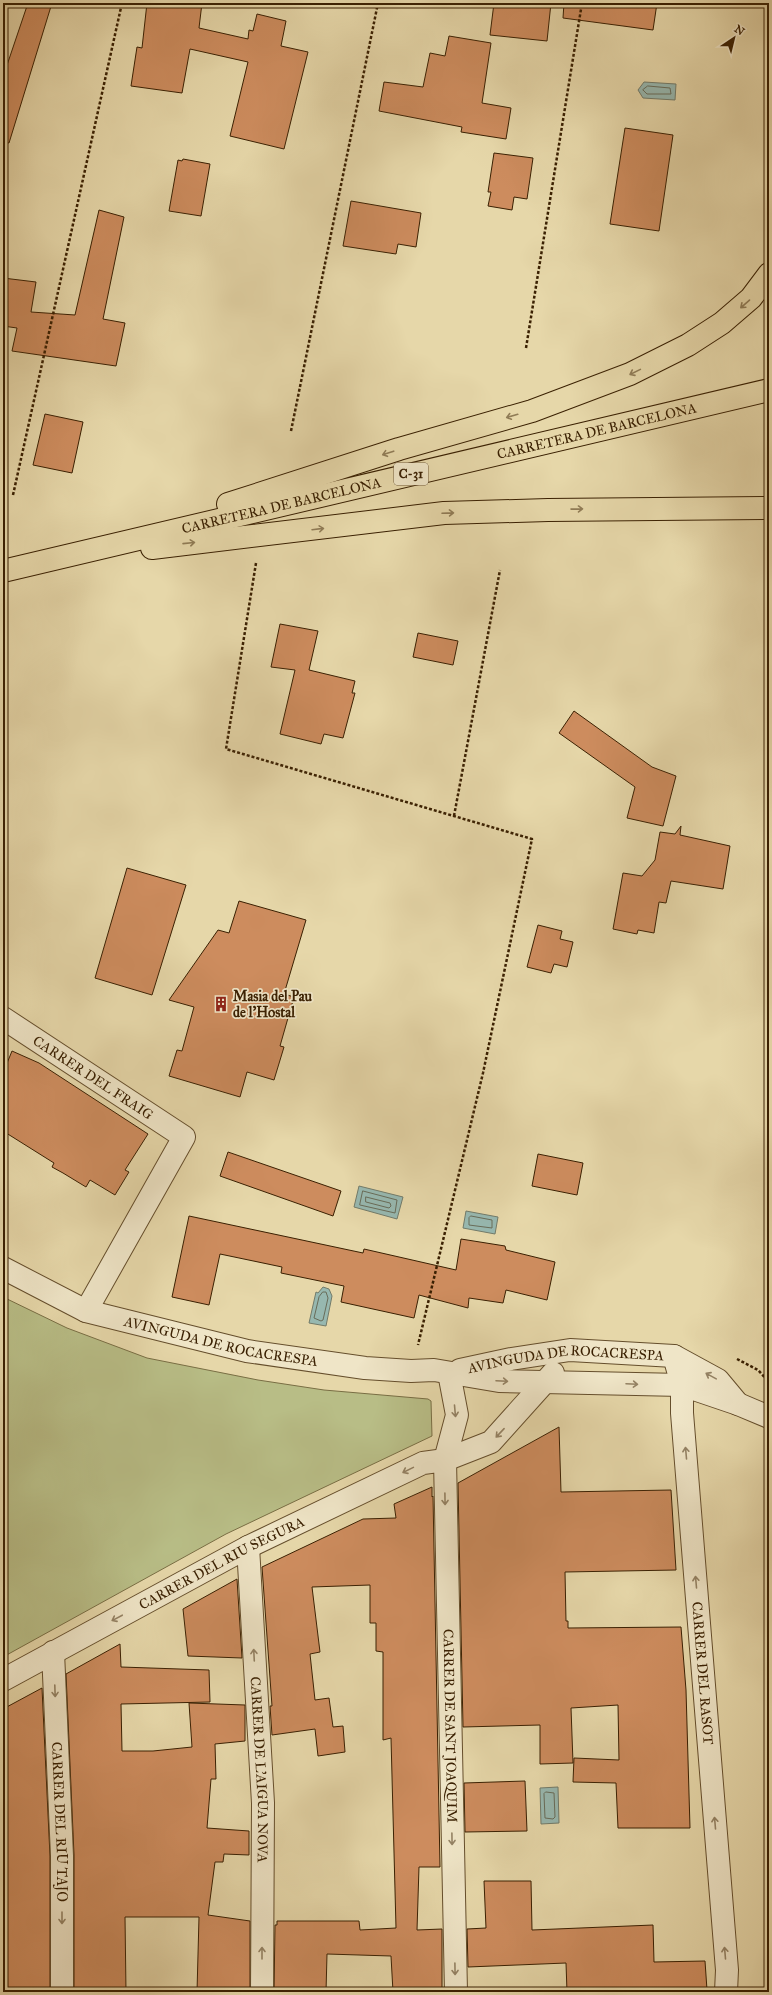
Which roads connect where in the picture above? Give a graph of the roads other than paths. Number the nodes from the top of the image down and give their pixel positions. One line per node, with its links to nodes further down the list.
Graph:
1 (769, 274): 4 (highway, one-way to 4)
2 (769, 390): 4 (highway, CARRETERA DE BARCELONA / C-31)
3 (769, 508): 4 (highway, one-way to 3)
4 (53, 559): 5 (highway, CARRETERA DE BARCELONA / C-31)
5 (3, 571)
6 (3, 1018): 8 (street, CARRER DEL FRAIG)
7 (3, 1268): 8 (street, AVINGUDA DE ROCACRESPA)
8 (86, 1311): 11 (street, AVINGUDA DE ROCACRESPA)
9 (570, 1350): 10 (street, AVINGUDA DE ROCACRESPA); 11 (street, AVINGUDA DE ROCACRESPA); 12 (street, CARRER DEL RIU SEGURA)
10 (674, 1356): 13 (street, CARRER DEL RASOT); 14 (street, AVINGUDA DE ROCACRESPA, one-way to 10)
11 (449, 1373): 12 (street, AVINGUDA DE ROCACRESPA, one-way to 12); 16 (street, CARRER DE SANT JOAQUIM, one-way to 16)
12 (547, 1382): 13 (street, AVINGUDA DE ROCACRESPA, one-way to 13); 16 (street, CARRER DEL RIU SEGURA, one-way to 16)
13 (682, 1385): 14 (street, AVINGUDA DE ROCACRESPA); 23 (street, CARRER DEL RASOT, one-way to 13)
14 (738, 1404): 15 (street, AVINGUDA DE ROCACRESPA)
15 (769, 1417)
16 (445, 1460): 17 (street, CARRER DEL RIU SEGURA, one-way to 17); 22 (street, CARRER DE SANT JOAQUIM, one-way to 22)
17 (248, 1547): 18 (street, CARRER DEL RIU SEGURA, one-way to 18); 21 (street, CARRER DE L'AIGUA NOVA, one-way to 17)
18 (53, 1652): 19 (street, CARRER DEL RIU SEGURA); 20 (street, CARRER DEL RIU TAJO, one-way to 20)
19 (3, 1680)
20 (62, 1992)
21 (262, 1992)
22 (456, 1992)
23 (726, 1992)

